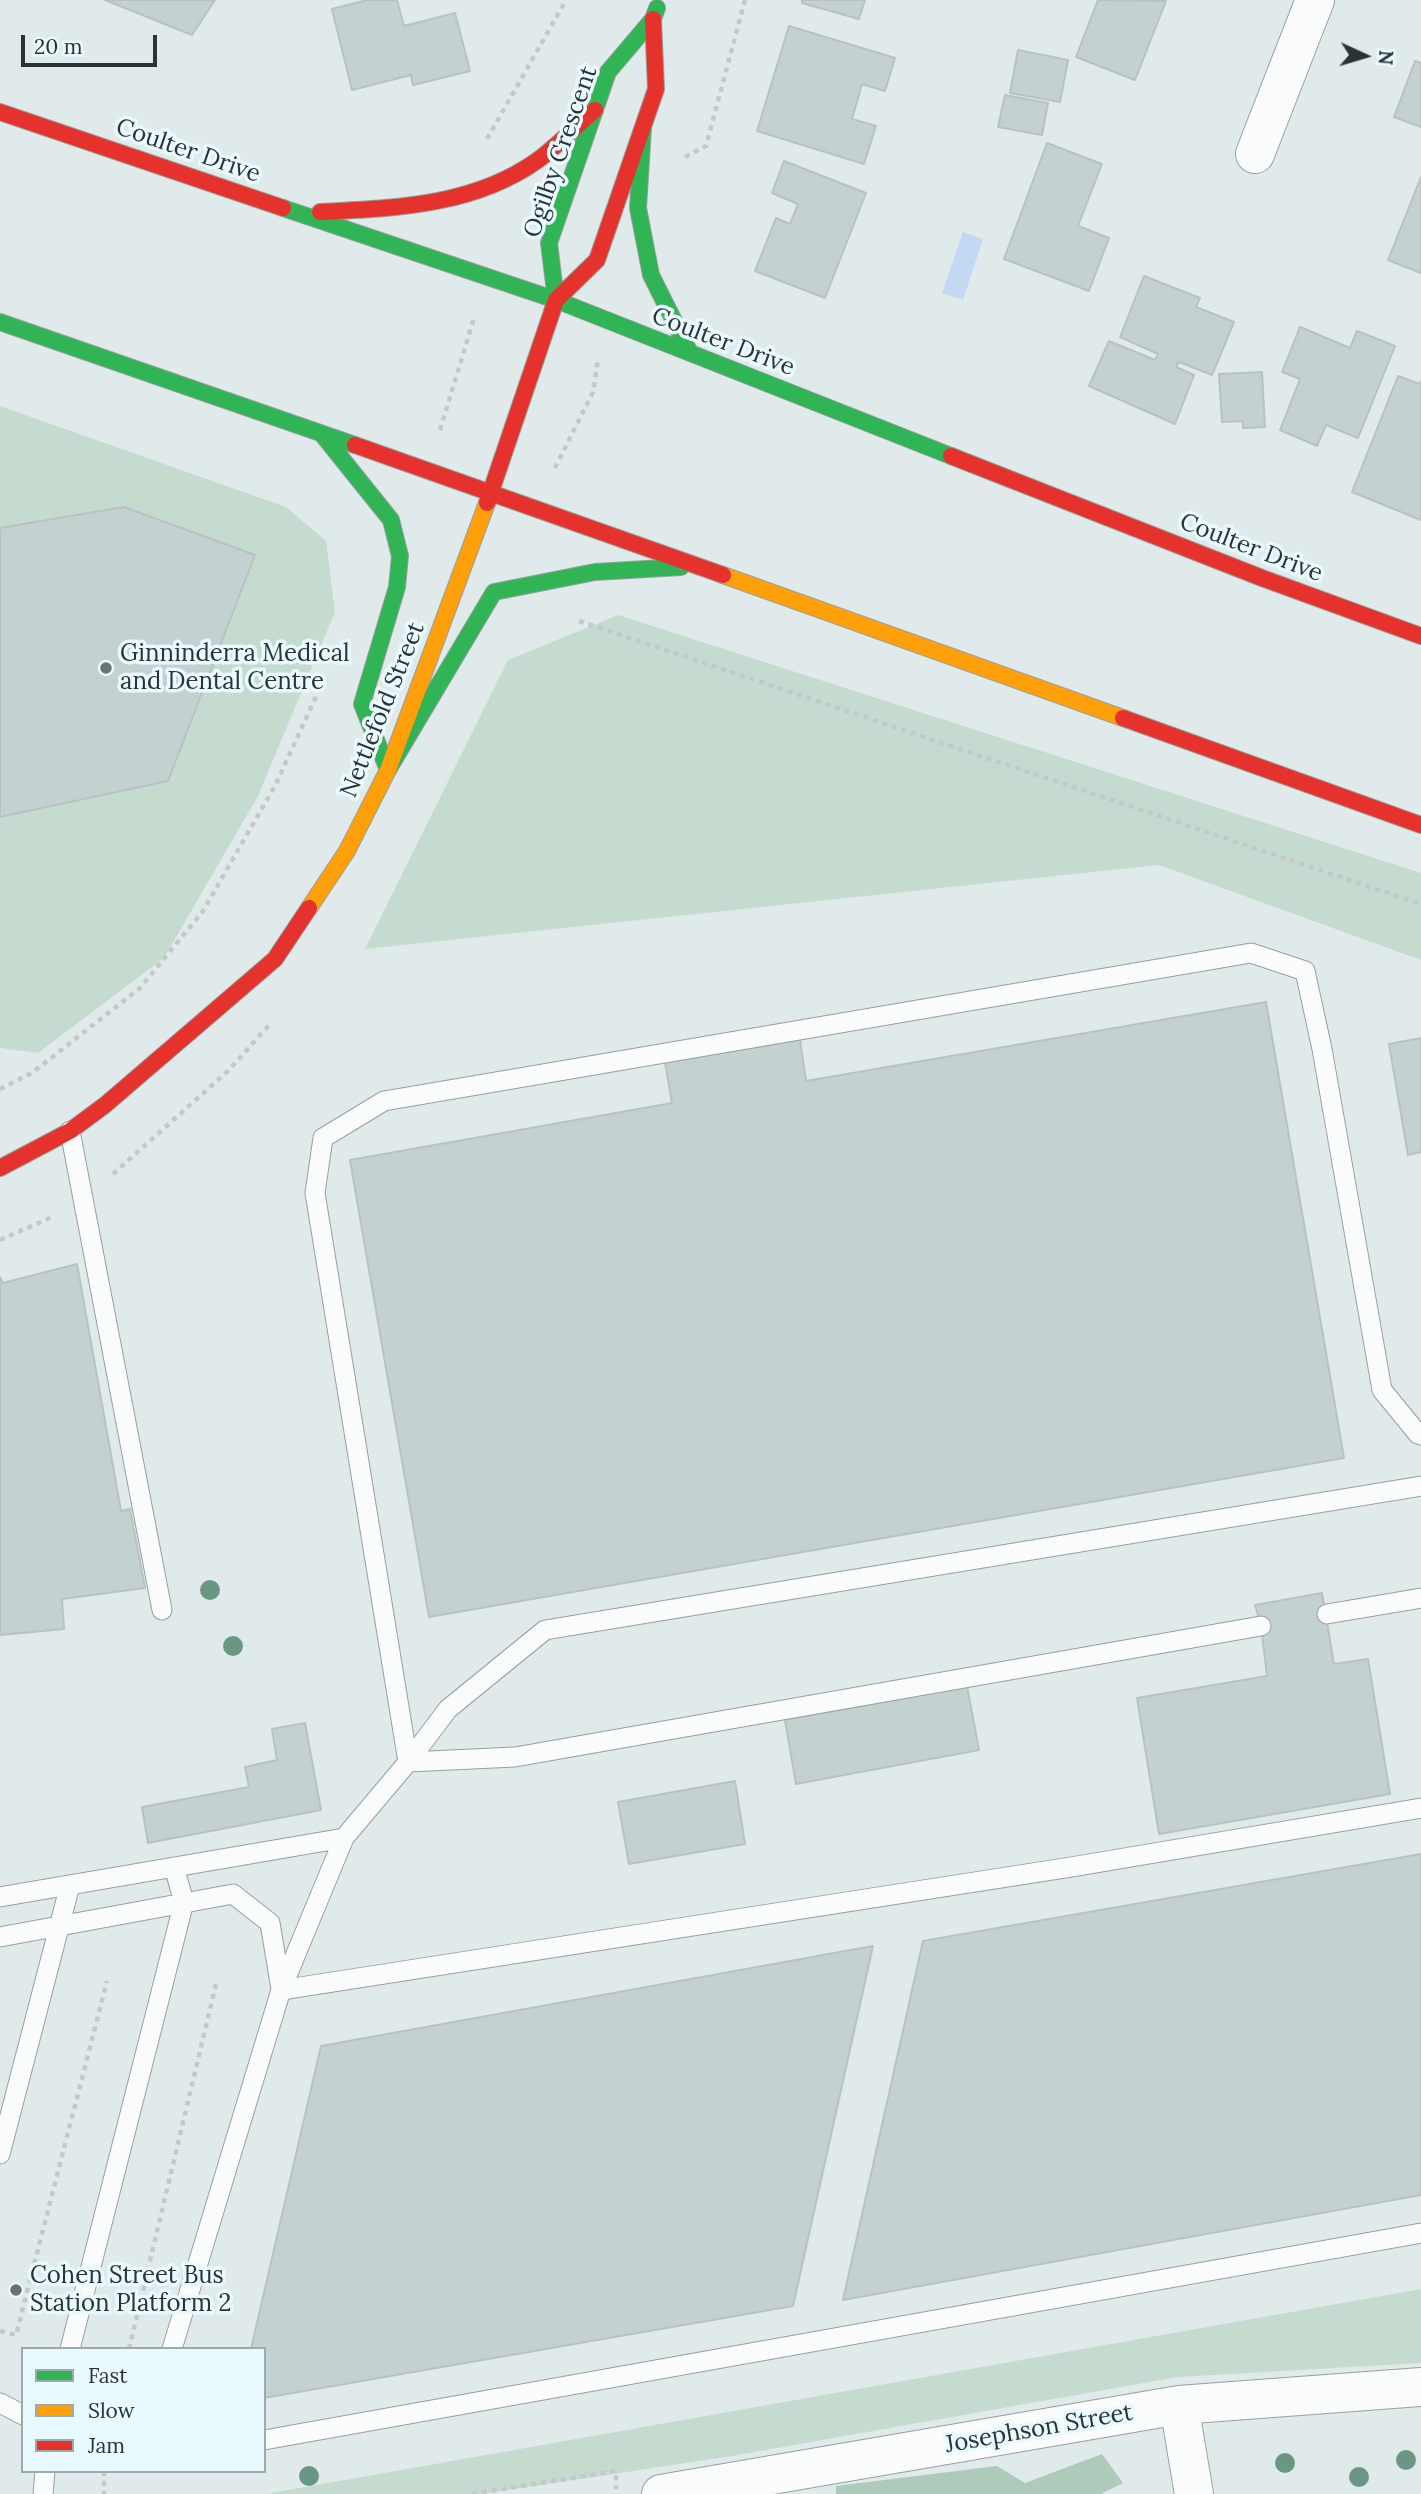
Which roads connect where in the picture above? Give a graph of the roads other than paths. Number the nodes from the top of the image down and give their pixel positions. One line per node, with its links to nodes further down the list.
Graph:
1 (660, 0): 3 (main road, Ogilby Crescent)
2 (1315, 0): 7 (street)
3 (653, 19): 4 (main road, Ogilby Crescent); 6 (main road, Ogilby Crescent)
4 (595, 110): 8 (main road); 9 (main road, Ogilby Crescent)
5 (0, 112): 8 (main road, Coulter Drive)
6 (643, 128): 9 (main road, Ogilby Crescent); 11 (main road)
7 (1255, 154)
8 (301, 214): 9 (main road, Coulter Drive)
9 (556, 300): 11 (main road, Coulter Drive); 13 (main road, Nettlefold Street)
10 (0, 322): 12 (main road)
11 (690, 354): 15 (main road, Coulter Drive)
12 (322, 433): 13 (main road); 16 (main road)
13 (491, 492): 14 (main road); 16 (main road, Nettlefold Street)
14 (697, 566): 16 (main road); 17 (main road)
15 (1421, 636)
16 (388, 770): 18 (main road, Nettlefold Street)
17 (1421, 825)
18 (70, 1131): 19 (main road, Nettlefold Street); 23 (lane)
19 (0, 1168)
20 (1421, 1435): 26 (lane)
21 (1421, 1486): 26 (lane)
22 (1421, 1598): 24 (lane)
23 (162, 1610)
24 (1326, 1614)
25 (1261, 1626): 26 (lane)
26 (408, 1762): 28 (lane)
27 (1421, 1808): 35 (lane)
28 (344, 1838): 29 (lane); 35 (lane)
29 (174, 1867): 30 (lane); 32 (lane)
30 (70, 1885): 31 (lane); 33 (lane)
31 (0, 1897)
32 (184, 1902): 33 (lane); 35 (lane); 38 (lane)
33 (60, 1926): 34 (lane); 36 (lane)
34 (0, 1937)
35 (281, 1990): 39 (lane)
36 (0, 2154)
37 (1421, 2232): 44 (lane)
38 (71, 2347)
39 (173, 2347)
40 (1421, 2387): 42 (street, Josephson Street)
41 (0, 2403): 43 (lane)
42 (1179, 2405): 46 (street, Josephson Street); 49 (street)
43 (21, 2414)
44 (266, 2441)
45 (45, 2473): 47 (lane)
46 (739, 2487): 48 (street, Josephson Street)
47 (43, 2494)
48 (661, 2494)
49 (1194, 2494)

